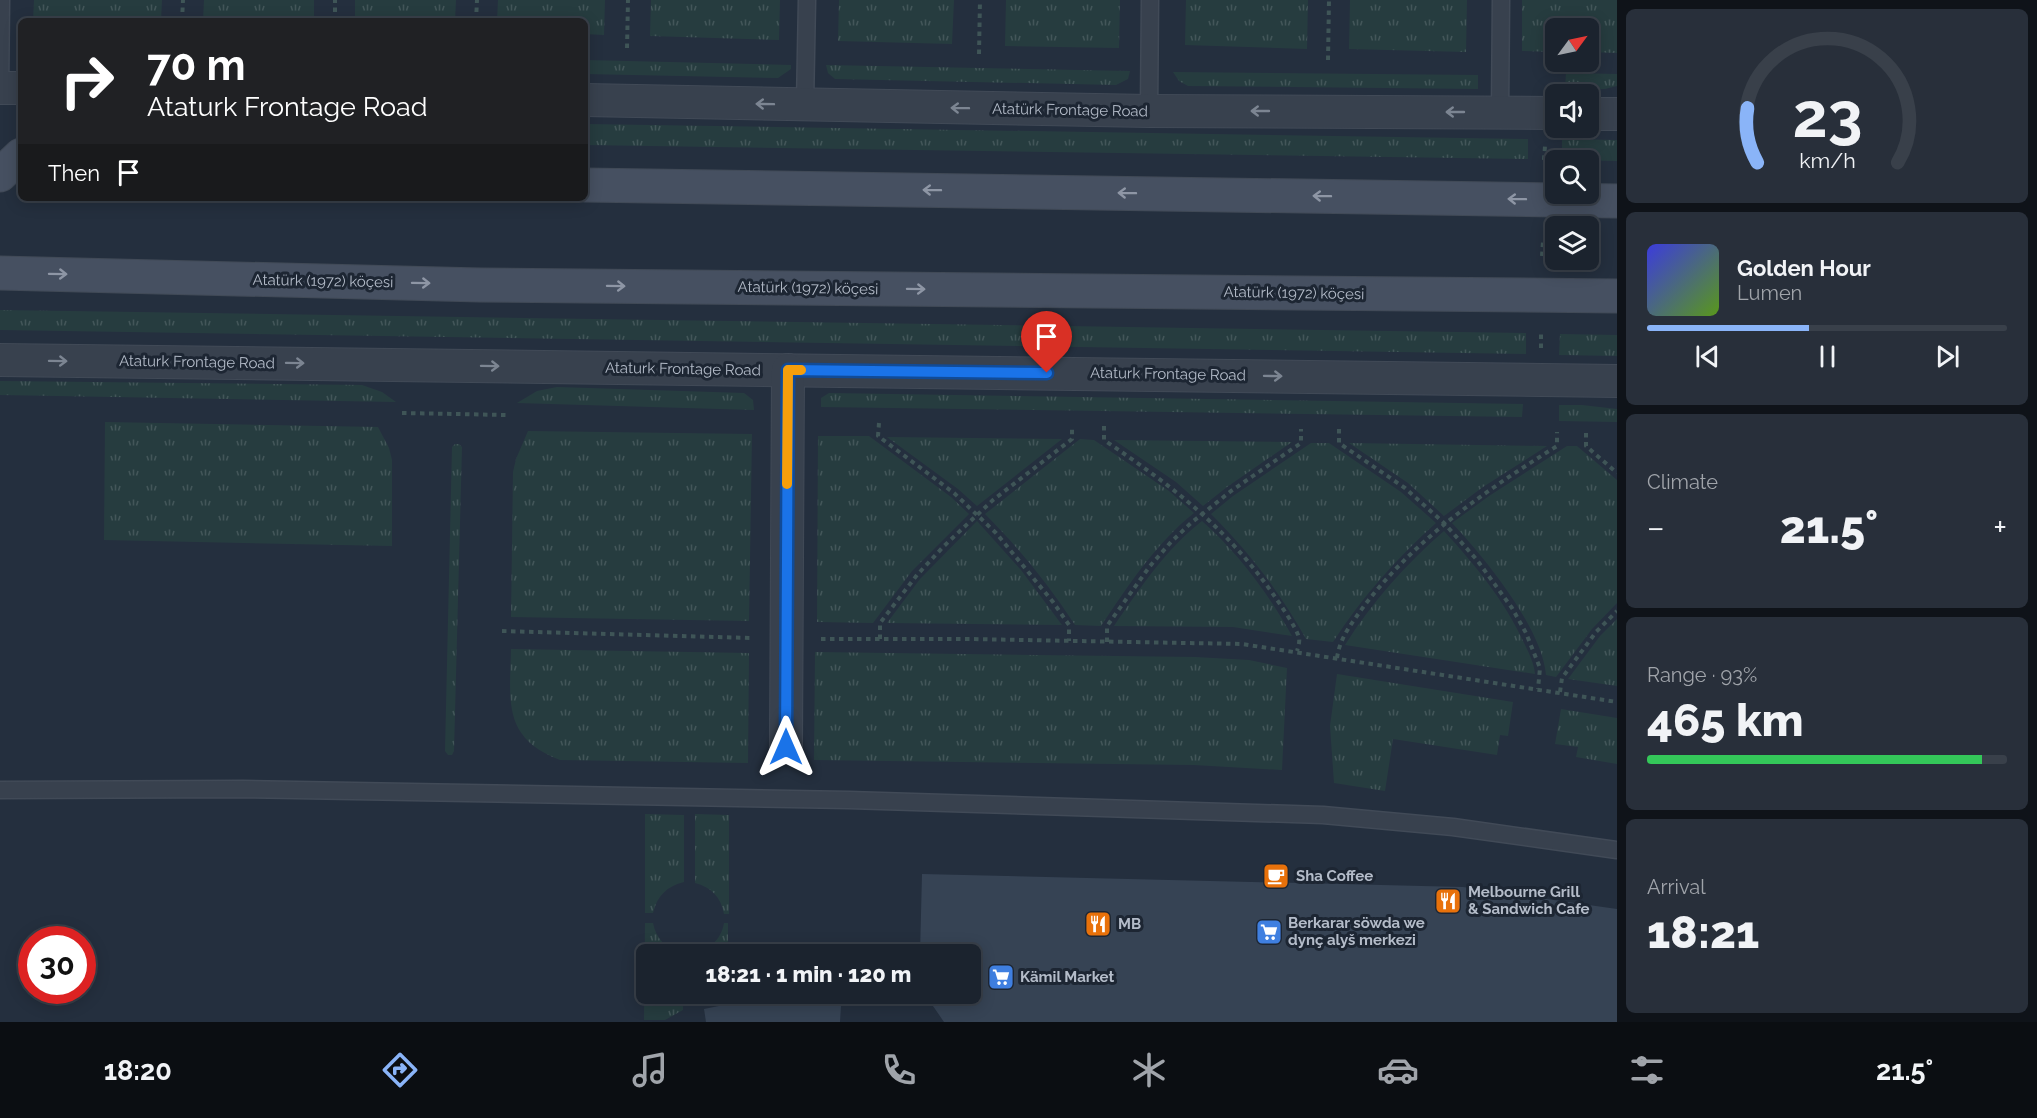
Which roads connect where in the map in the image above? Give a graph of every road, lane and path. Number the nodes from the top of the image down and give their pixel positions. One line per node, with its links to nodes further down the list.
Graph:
1 (1, 0): 18 (lane)
2 (183, 0): 11 (path)
3 (335, 0): 12 (path)
4 (477, 0): 13 (path)
5 (627, 0): 14 (path)
6 (807, 0): 20 (lane)
7 (980, 0): 15 (path)
8 (1150, 0): 21 (lane)
9 (1329, 0): 16 (path)
10 (1501, 0): 22 (lane)
11 (182, 18)
12 (335, 18)
13 (476, 18)
14 (627, 48)
15 (979, 54)
16 (1328, 60)
17 (18, 88): 18 (street)
18 (0, 90)
19 (588, 100): 20 (street, Atatürk Frontage Road, one-way to 19)
20 (805, 105): 21 (street, Atatürk Frontage Road, one-way to 20)
21 (1149, 111): 22 (street, Atatürk Frontage Road, one-way to 21)
22 (1500, 112): 23 (street, Atatürk Frontage Road)
23 (1545, 113)
24 (1599, 114): 25 (street)
25 (1617, 114)
26 (18, 158): 27 (main road)
27 (0, 176): 28 (main road)
28 (18, 177)
29 (588, 185): 30 (main road, one-way to 29)
30 (1617, 201)
31 (1543, 241): 32 (path)
32 (1542, 256)
33 (0, 273): 34 (main road, Atatürk (1972) köçesi, one-way to 34)
34 (1617, 296)
35 (0, 360): 36 (street, Ataturk Frontage Road, one-way to 36)
36 (788, 370): 37 (street, Ataturk Frontage Road, one-way to 37); 53 (street)
37 (1617, 381)
38 (402, 413): 39 (path)
39 (507, 415)
40 (879, 423): 49 (path)
41 (1072, 426): 49 (path)
42 (1104, 426): 48 (path)
43 (1301, 429): 48 (path)
44 (1339, 429): 50 (path)
45 (1557, 432): 50 (path)
46 (1586, 433): 47 (path)
47 (1617, 473)
48 (1203, 513): 56 (path); 57 (path)
49 (977, 514): 54 (path); 55 (path)
50 (1444, 523): 58 (path); 59 (path)
51 (1617, 611): 60 (path)
52 (502, 631): 53 (path)
53 (786, 639): 54 (path); 62 (street)
54 (880, 639): 55 (path)
55 (1069, 641): 56 (path)
56 (1107, 642): 57 (path)
57 (1297, 651): 58 (path)
58 (1337, 658): 59 (path)
59 (1538, 689): 60 (path)
60 (1560, 692): 61 (path)
61 (1617, 702)
62 (786, 747)
63 (0, 790): 64 (lane)
64 (1617, 850)

